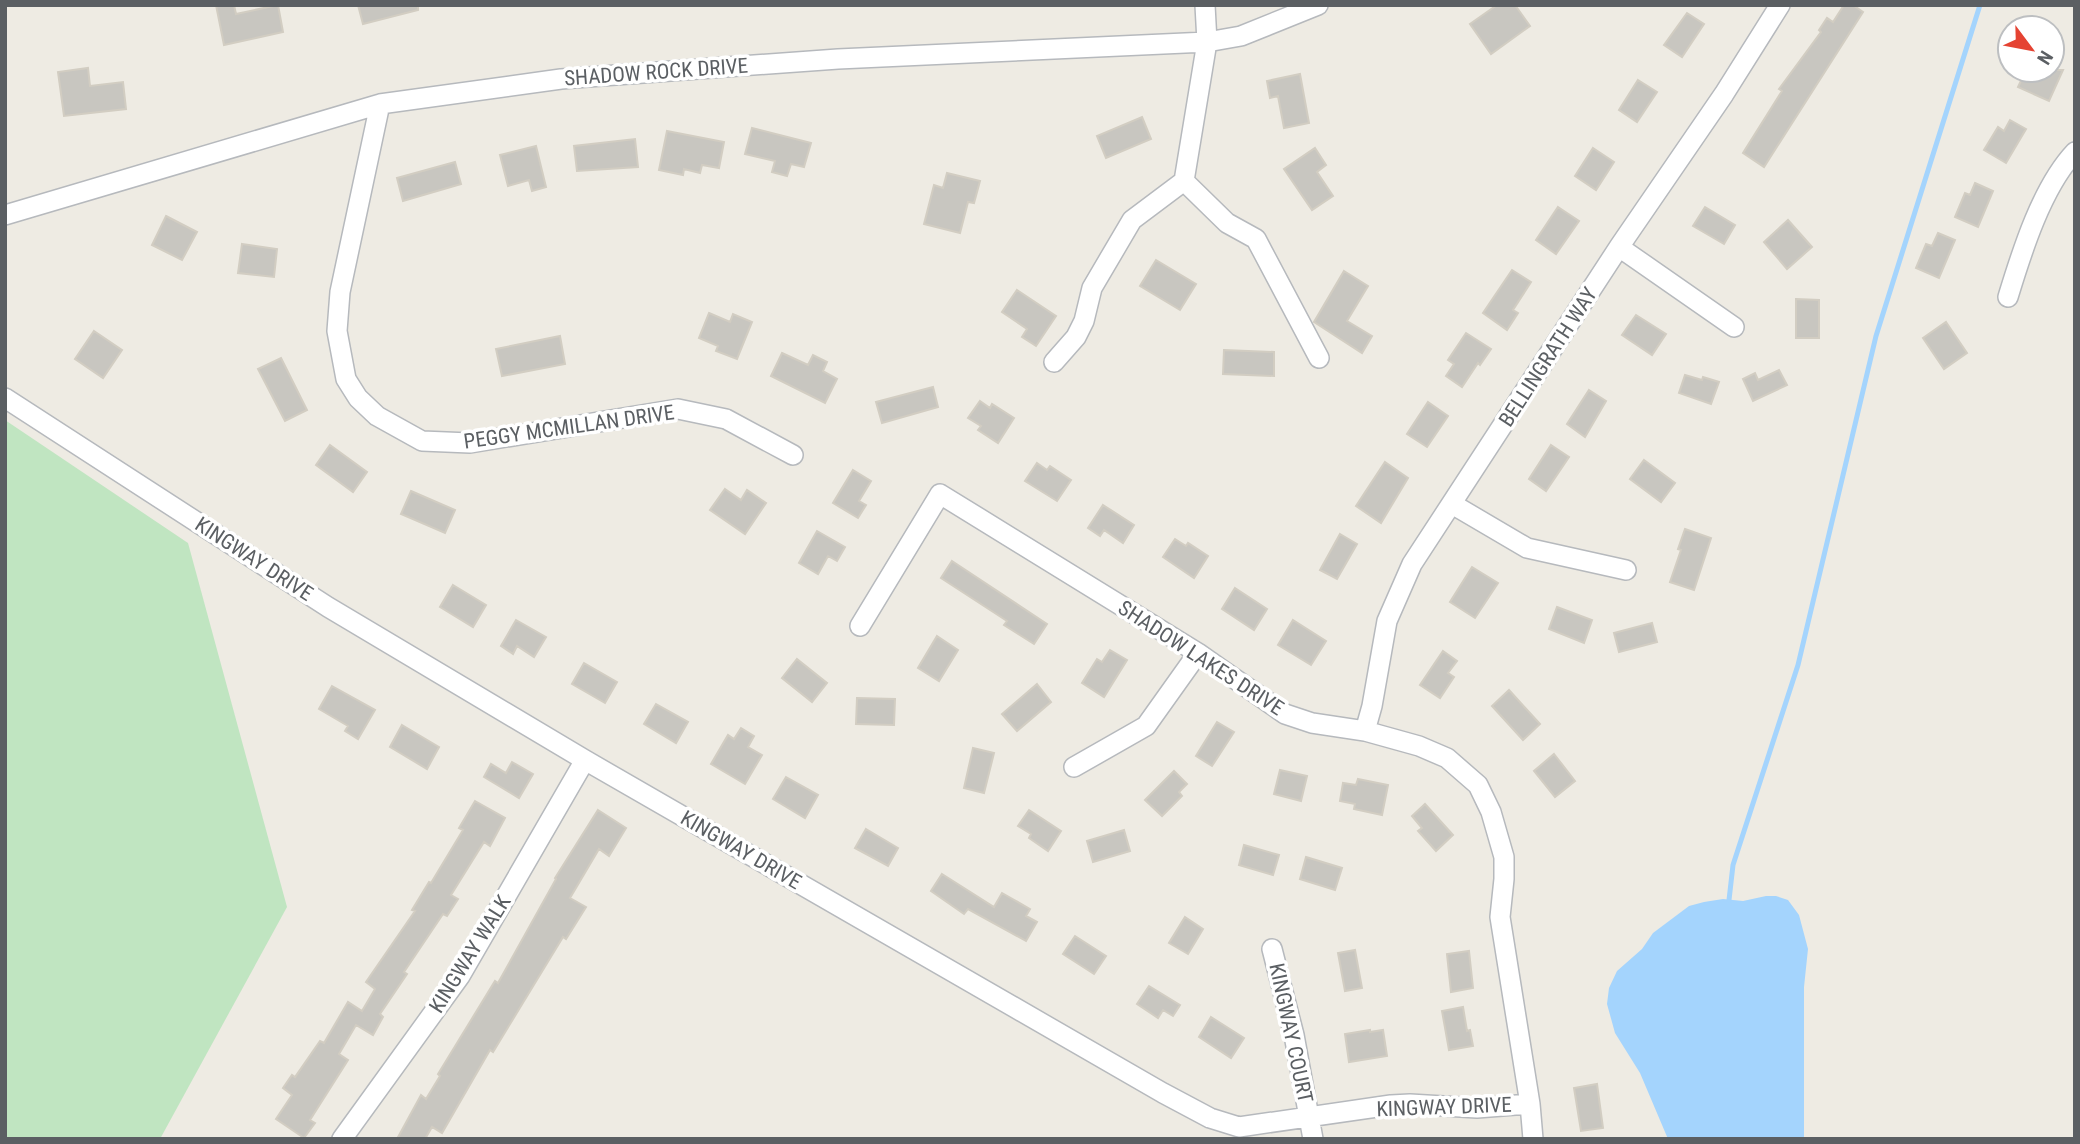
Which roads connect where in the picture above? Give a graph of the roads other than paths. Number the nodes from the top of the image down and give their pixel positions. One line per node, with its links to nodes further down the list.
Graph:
1 (1205, 5): 4 (street)
2 (1318, 5): 4 (street, SHADOW ROCK DRIVE)
3 (1780, 5): 9 (street, BELLINGRATH WAY)
4 (1207, 42): 5 (street, SHADOW ROCK DRIVE); 7 (street)
5 (380, 104): 8 (street, SHADOW ROCK DRIVE); 15 (street, PEGGY MCMILLAN DRIVE)
6 (2075, 152): 10 (street)
7 (1184, 181): 12 (street); 13 (street)
8 (5, 215)
9 (1619, 247): 11 (street); 16 (street, BELLINGRATH WAY)
10 (2008, 297)
11 (1734, 327)
12 (1319, 358)
13 (1054, 362)
14 (5, 398): 21 (street, KINGWAY DRIVE)
15 (793, 455)
16 (1452, 504): 17 (street); 20 (street, BELLINGRATH WAY)
17 (1626, 570)
18 (860, 626): 19 (street, SHADOW LAKES DRIVE)
19 (1198, 653): 20 (street, SHADOW LAKES DRIVE); 22 (street)
20 (1365, 731): 24 (street, SHADOW LAKES DRIVE)
21 (585, 760): 25 (street, KINGWAY DRIVE); 26 (street, KINGWAY WALK)
22 (1074, 768)
23 (1272, 949): 25 (street, KINGWAY COURT)
24 (1530, 1104): 25 (street, KINGWAY DRIVE); 28 (street, SHADOW LAKES DRIVE)
25 (1309, 1117): 27 (street, KINGWAY COURT)
26 (342, 1139)
27 (1312, 1139)
28 (1533, 1139)

